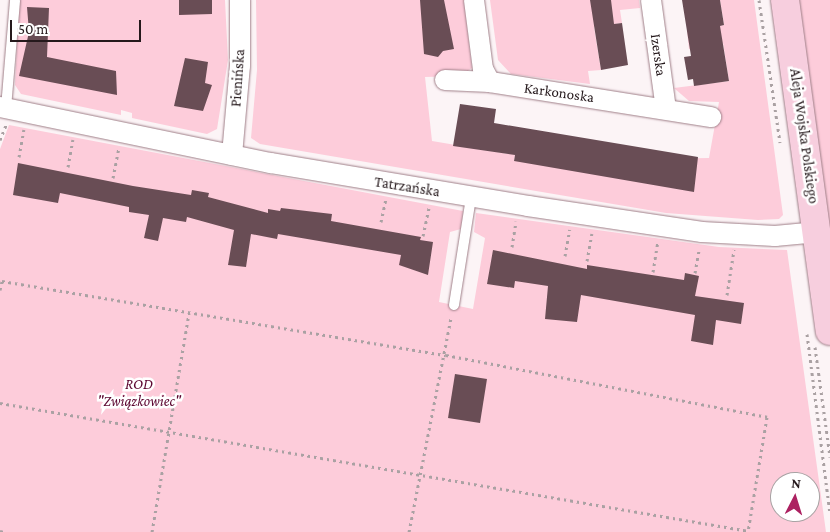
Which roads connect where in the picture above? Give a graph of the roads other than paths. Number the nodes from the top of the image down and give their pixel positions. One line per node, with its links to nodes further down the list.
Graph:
1 (15, 0): 8 (lane)
2 (240, 0): 11 (street, Pienińska)
3 (474, 0): 7 (street)
4 (651, 0): 9 (street, Izerska)
5 (784, 0): 13 (street, Aleja Wojska Polskiego)
6 (445, 80): 7 (street, Karkonoska)
7 (490, 82): 9 (street, Karkonoska)
8 (3, 107): 11 (street, Tatrzańska)
9 (666, 110): 10 (street, Karkonoska)
10 (711, 117)
11 (232, 155): 12 (street, Tatrzańska)
12 (471, 198): 13 (street, Tatrzańska); 14 (lane)
13 (818, 232): 15 (street, Aleja Wojska Polskiego)
14 (454, 305)
15 (830, 331)

